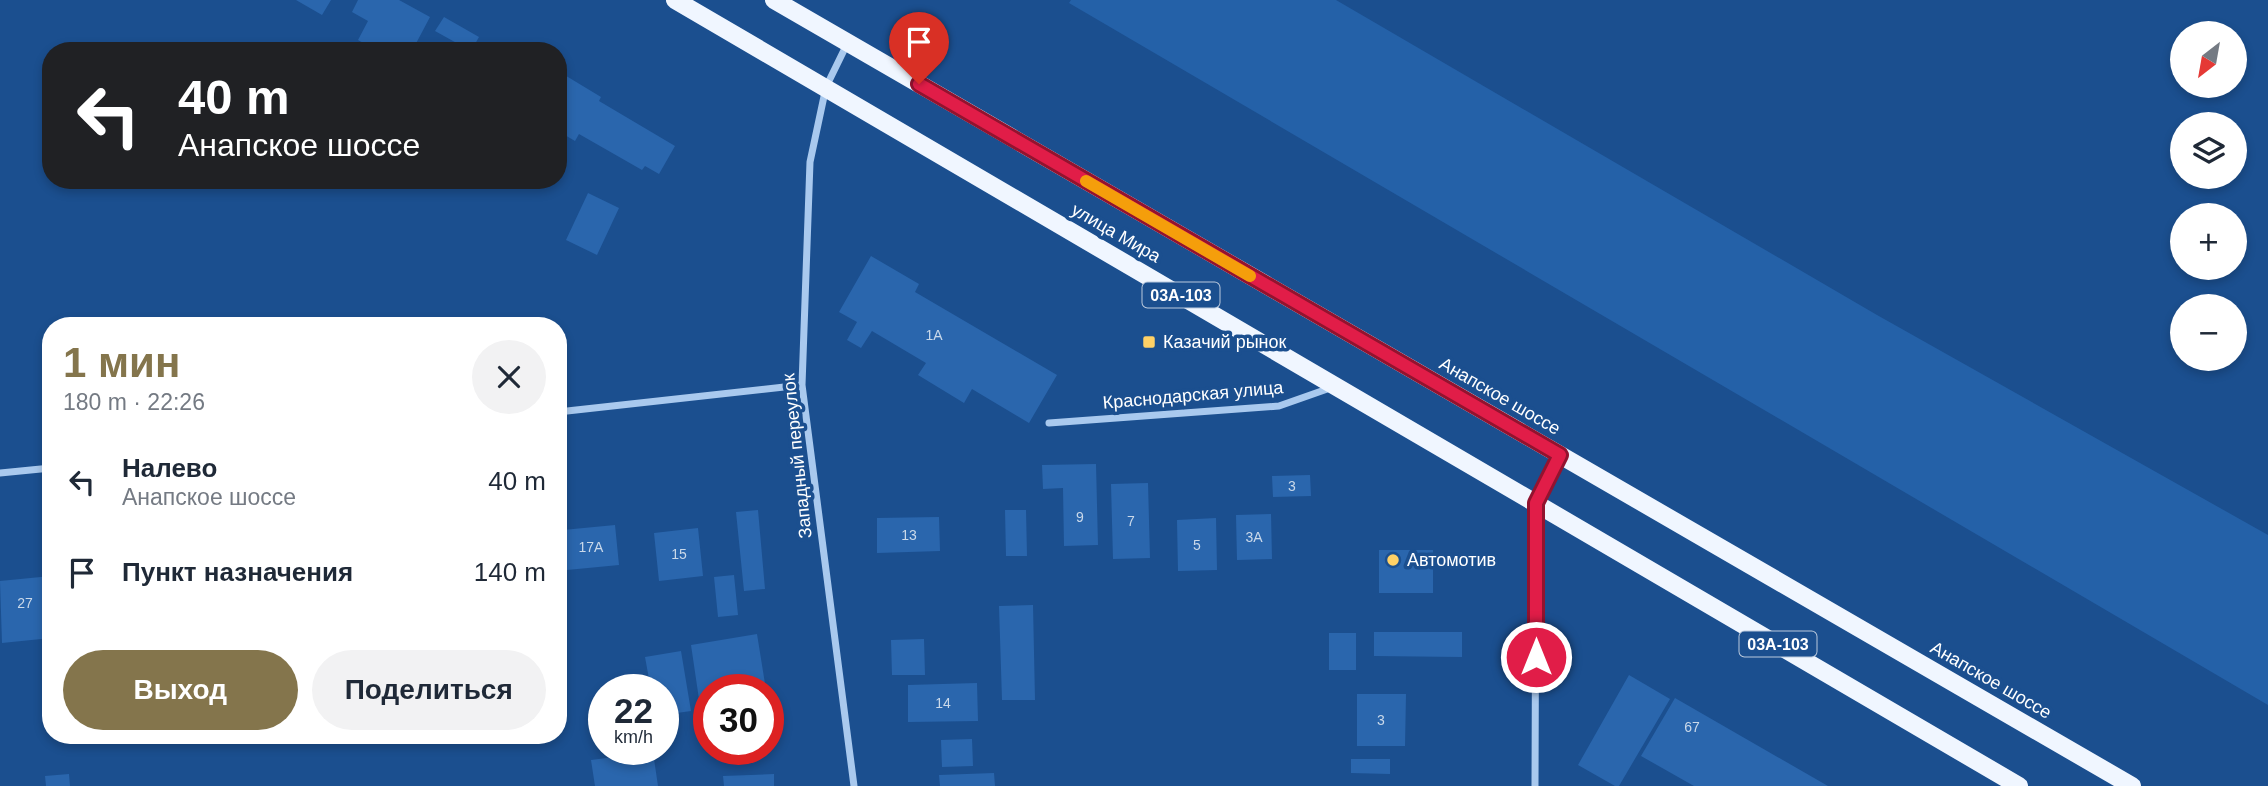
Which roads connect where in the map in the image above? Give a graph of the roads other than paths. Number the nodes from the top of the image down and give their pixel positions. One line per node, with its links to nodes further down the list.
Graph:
1 (675, 0): 4 (main road, улица Мира / 03А-103)
2 (774, 0): 3 (main road, 03А-103)
3 (848, 43): 4 (street, Западный переулок); 9 (main road, Анапское шоссе / 03А-103)
4 (825, 87): 5 (street, Западный переулок); 6 (main road, улица Мира / 03А-103)
5 (802, 384): 7 (street); 13 (street, Западный переулок)
6 (1337, 386): 8 (street, Краснодарская улица); 12 (main road, улица Мира / 03А-103)
7 (567, 411)
8 (1049, 423)
9 (1560, 455): 12 (street); 16 (main road, Анапское шоссе / 03А-103)
10 (42, 469): 11 (street)
11 (0, 473)
12 (1536, 503): 14 (street); 15 (main road, 03А-103)
13 (854, 786)
14 (1535, 786)
15 (2019, 786)
16 (2132, 786)

